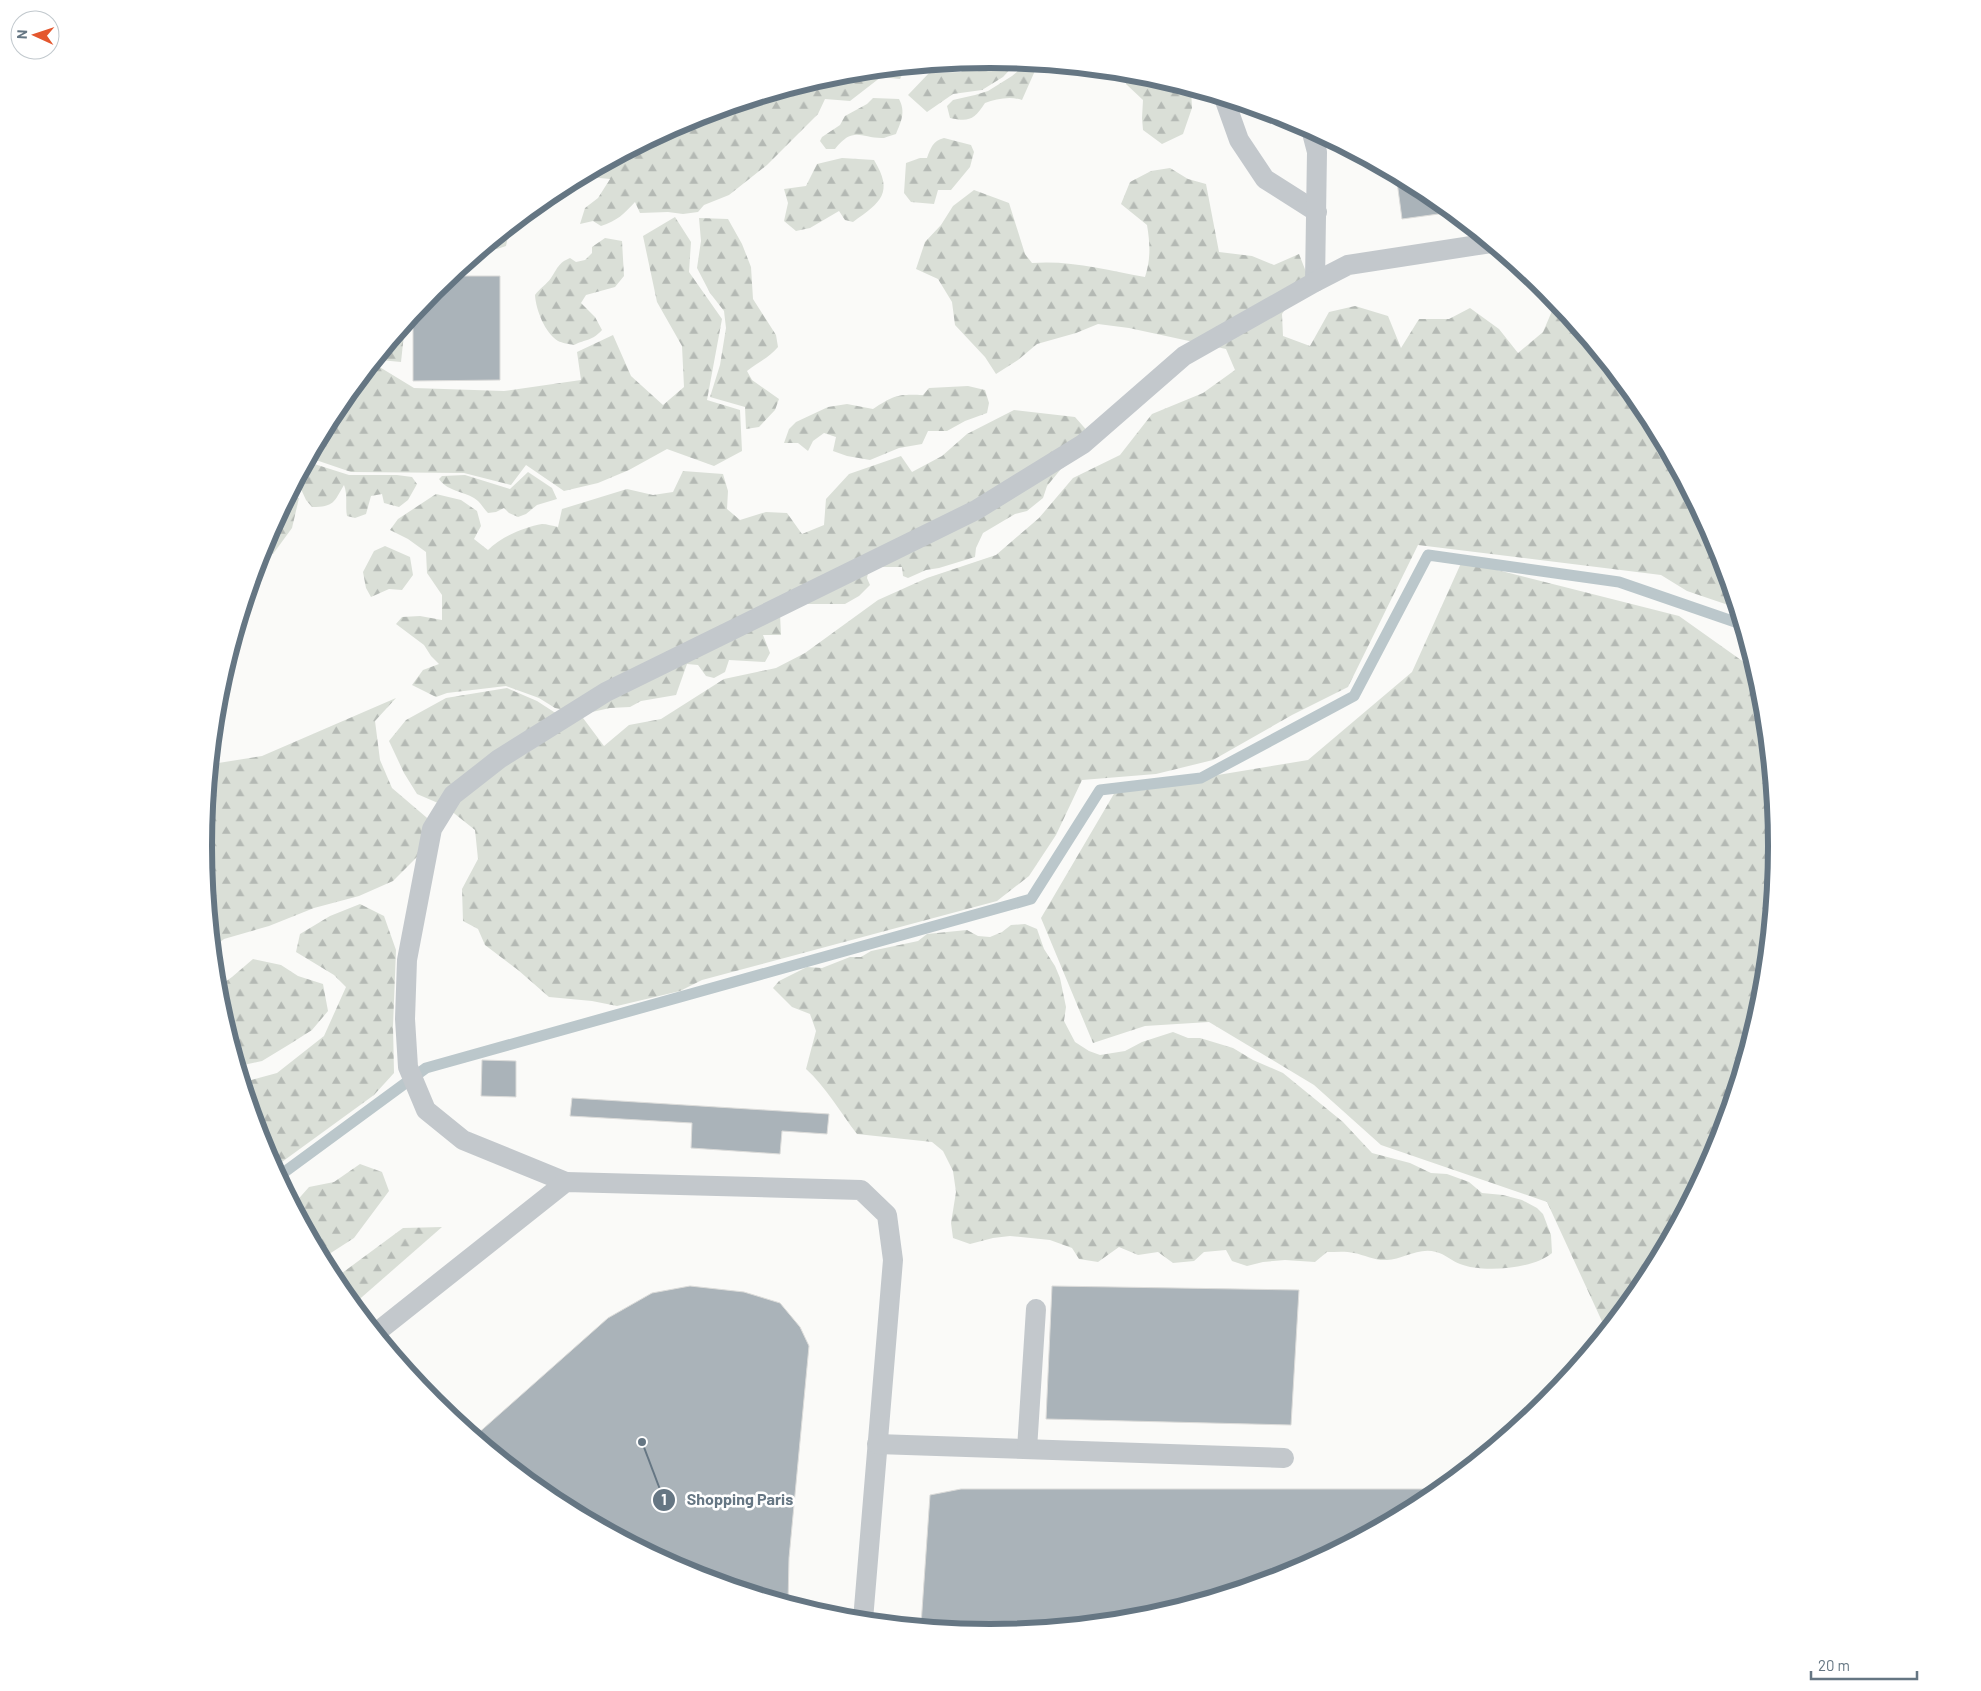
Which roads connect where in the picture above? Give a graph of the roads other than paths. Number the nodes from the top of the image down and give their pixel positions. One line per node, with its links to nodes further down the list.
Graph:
1 (1226, 105): 3 (lane)
2 (1313, 138): 3 (lane)
3 (1317, 212): 5 (lane)
4 (1483, 244): 5 (lane)
5 (1315, 282): 6 (lane)
6 (566, 1182): 8 (lane); 9 (lane)
7 (1036, 1309): 10 (lane)
8 (381, 1329)
9 (877, 1444): 10 (lane); 12 (lane)
10 (1027, 1449): 11 (lane)
11 (1284, 1458)
12 (864, 1613)

